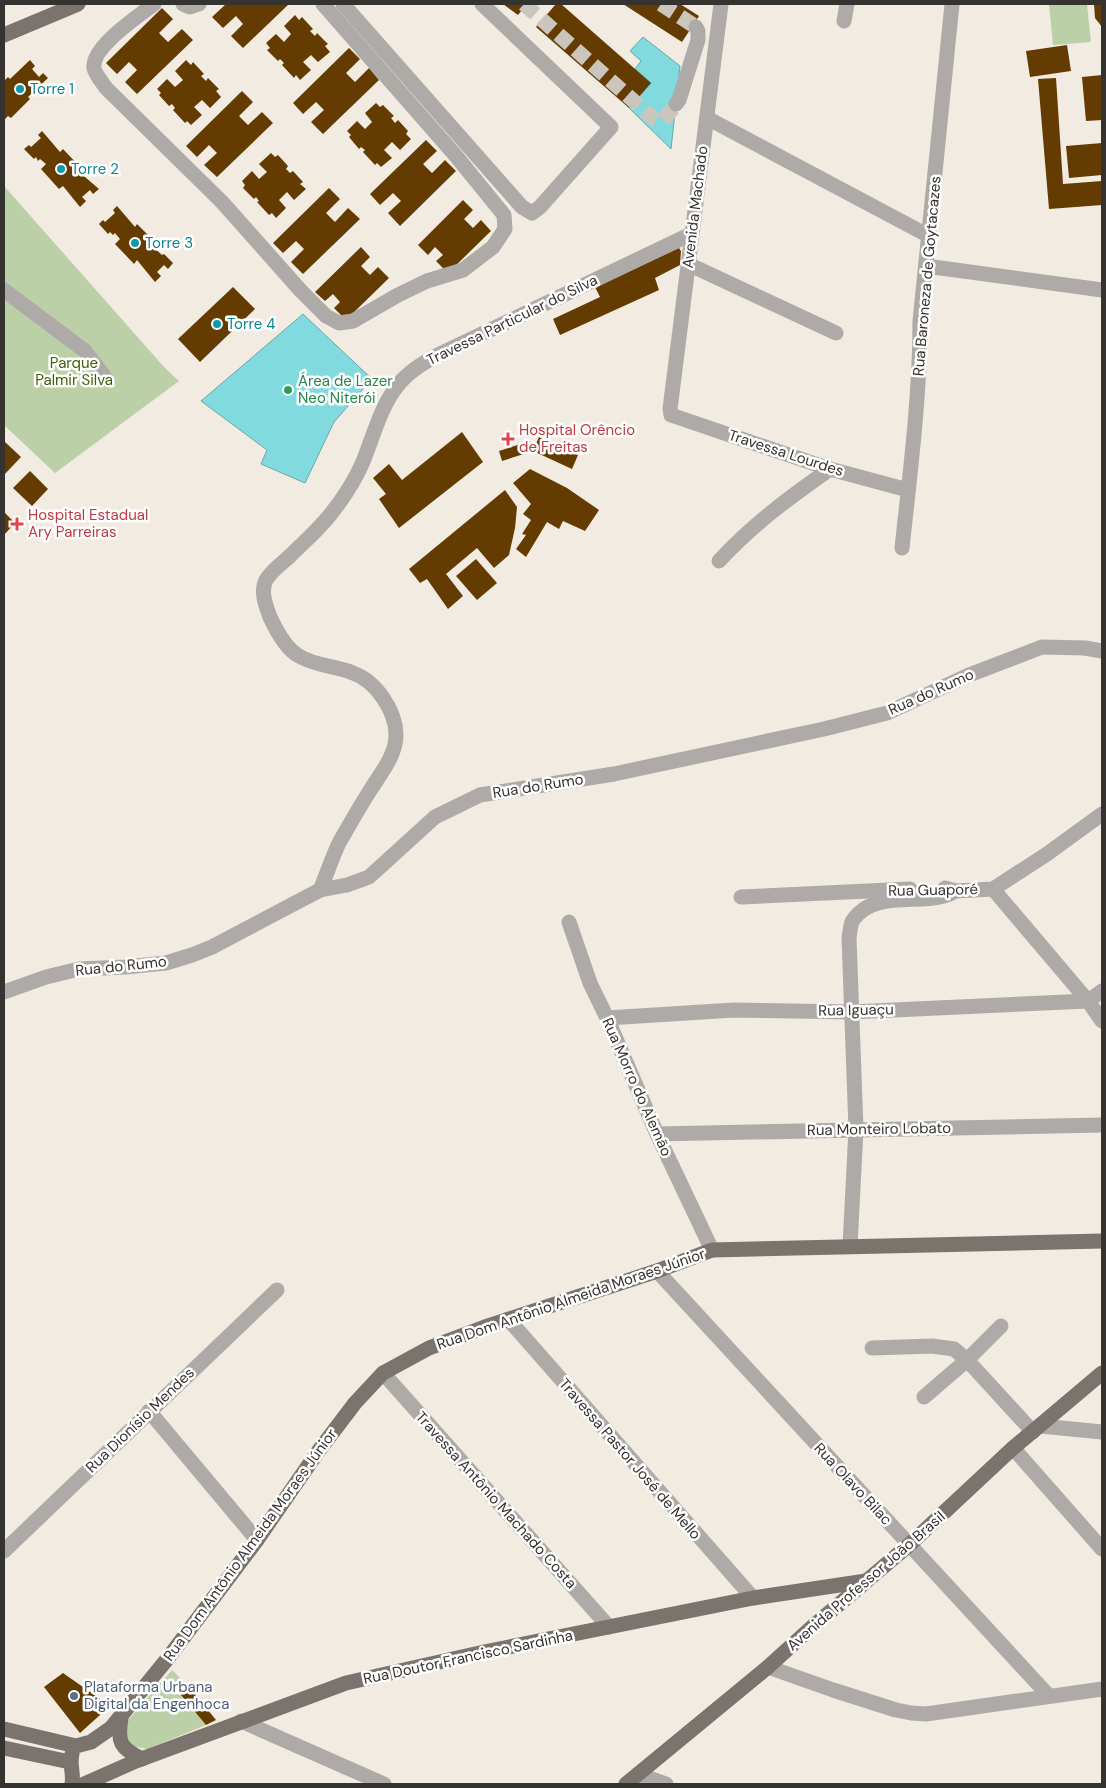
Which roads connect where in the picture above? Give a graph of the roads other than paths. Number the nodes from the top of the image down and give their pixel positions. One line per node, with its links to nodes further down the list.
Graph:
1 (78, 4): 13 (main road)
2 (154, 4): 5 (street)
3 (182, 4): 4 (street)
4 (199, 4)
5 (323, 4)
6 (343, 4): 7 (street)
7 (482, 4)
8 (721, 4): 15 (street, Avenida Machado)
9 (846, 4): 11 (street)
10 (952, 4): 17 (street, Rua Baroneza de Goytacazes)
11 (844, 21)
12 (696, 27): 14 (street)
13 (4, 35)
14 (676, 104)
15 (707, 118): 16 (street, Avenida Machado); 17 (street)
16 (691, 234): 18 (street, Avenida Machado); 32 (street, Travessa Particular do Silva)
17 (929, 236): 19 (street, Rua Baroneza de Goytacazes)
18 (688, 264): 22 (street); 24 (street, Avenida Machado)
19 (926, 266): 21 (street); 26 (street, Rua Baroneza de Goytacazes)
20 (4, 290): 23 (street)
21 (1102, 290)
22 (836, 333)
23 (107, 380)
24 (670, 409): 25 (street, Travessa Lourdes)
25 (830, 469): 26 (street, Travessa Lourdes); 28 (street)
26 (908, 490): 27 (street, Rua Baroneza de Goytacazes)
27 (902, 548)
28 (719, 560)
29 (1102, 651): 32 (street, Rua do Rumo)
30 (1102, 814): 31 (street, Rua Guaporé)
31 (993, 888): 33 (street, Rua Guaporé); 38 (street)
32 (320, 890): 37 (street, Rua do Rumo)
33 (955, 891): 34 (street, Rua Guaporé); 39 (street)
34 (741, 898)
35 (569, 922): 40 (street, Rua Morro do Alemão)
36 (1102, 991): 38 (street)
37 (4, 992)
38 (1088, 1001): 39 (street, Rua Iguaçu); 41 (street)
39 (851, 1012): 40 (street, Rua Iguaçu); 43 (street)
40 (607, 1018): 44 (street, Rua Morro do Alemão)
41 (1102, 1021)
42 (1102, 1125): 43 (street, Rua Monteiro Lobato)
43 (856, 1129): 44 (street, Rua Monteiro Lobato); 46 (street)
44 (657, 1134): 47 (street, Rua Morro do Alemão)
45 (1102, 1241): 46 (main road, Rua Dom Antônio Almeida Moraes Júnior)
46 (850, 1246): 47 (main road, Rua Dom Antônio Almeida Moraes Júnior)
47 (712, 1250): 48 (main road, Rua Dom Antônio Almeida Moraes Júnior)
48 (657, 1271): 50 (main road, Rua Dom Antônio Almeida Moraes Júnior); 62 (street, Rua Olavo Bilac)
49 (277, 1290): 57 (street, Rua Dionísio Mendes)
50 (508, 1319): 54 (main road, Rua Dom Antônio Almeida Moraes Júnior); 66 (street, Travessa Pastor José de Mello)
51 (1001, 1326): 53 (street)
52 (872, 1348): 53 (street)
53 (966, 1360): 56 (street); 58 (street)
54 (383, 1373): 61 (main road, Rua Dom Antônio Almeida Moraes Júnior); 67 (street, Travessa Antônio Machado Costa)
55 (1102, 1373): 58 (main road, Avenida Professor João Brasil)
56 (924, 1397)
57 (149, 1412): 61 (street); 64 (street, Rua Dionísio Mendes)
58 (1037, 1429): 59 (street); 60 (main road, Avenida Professor João Brasil)
59 (1102, 1432)
60 (1013, 1448): 62 (main road, Avenida Professor João Brasil); 63 (street)
61 (257, 1540): 71 (main road, Rua Dom Antônio Almeida Moraes Júnior)
62 (909, 1545): 65 (main road, Avenida Professor João Brasil); 70 (street, Rua Olavo Bilac)
63 (1102, 1549)
64 (4, 1551)
65 (866, 1581): 66 (main road, Rua Doutor Francisco Sardinha); 68 (main road, Avenida Professor João Brasil)
66 (753, 1598): 67 (main road, Rua Doutor Francisco Sardinha)
67 (608, 1627): 72 (main road, Rua Doutor Francisco Sardinha)
68 (768, 1667): 70 (street); 78 (main road, Avenida Professor João Brasil)
69 (1102, 1689): 70 (street)
70 (1049, 1696)
71 (121, 1718): 74 (main road, Rua Dom Antônio Almeida Moraes Júnior); 76 (main road)
72 (241, 1721): 76 (main road, Rua Doutor Francisco Sardinha); 81 (street)
73 (4, 1729): 74 (main road)
74 (76, 1746): 77 (main road)
75 (4, 1748): 77 (main road)
76 (142, 1758): 80 (main road, Rua Doutor Francisco Sardinha)
77 (70, 1762): 79 (main road)
78 (638, 1774): 82 (main road, Avenida Professor João Brasil); 83 (street)
79 (72, 1784)
80 (84, 1784)
81 (384, 1784)
82 (626, 1784)
83 (666, 1784)

